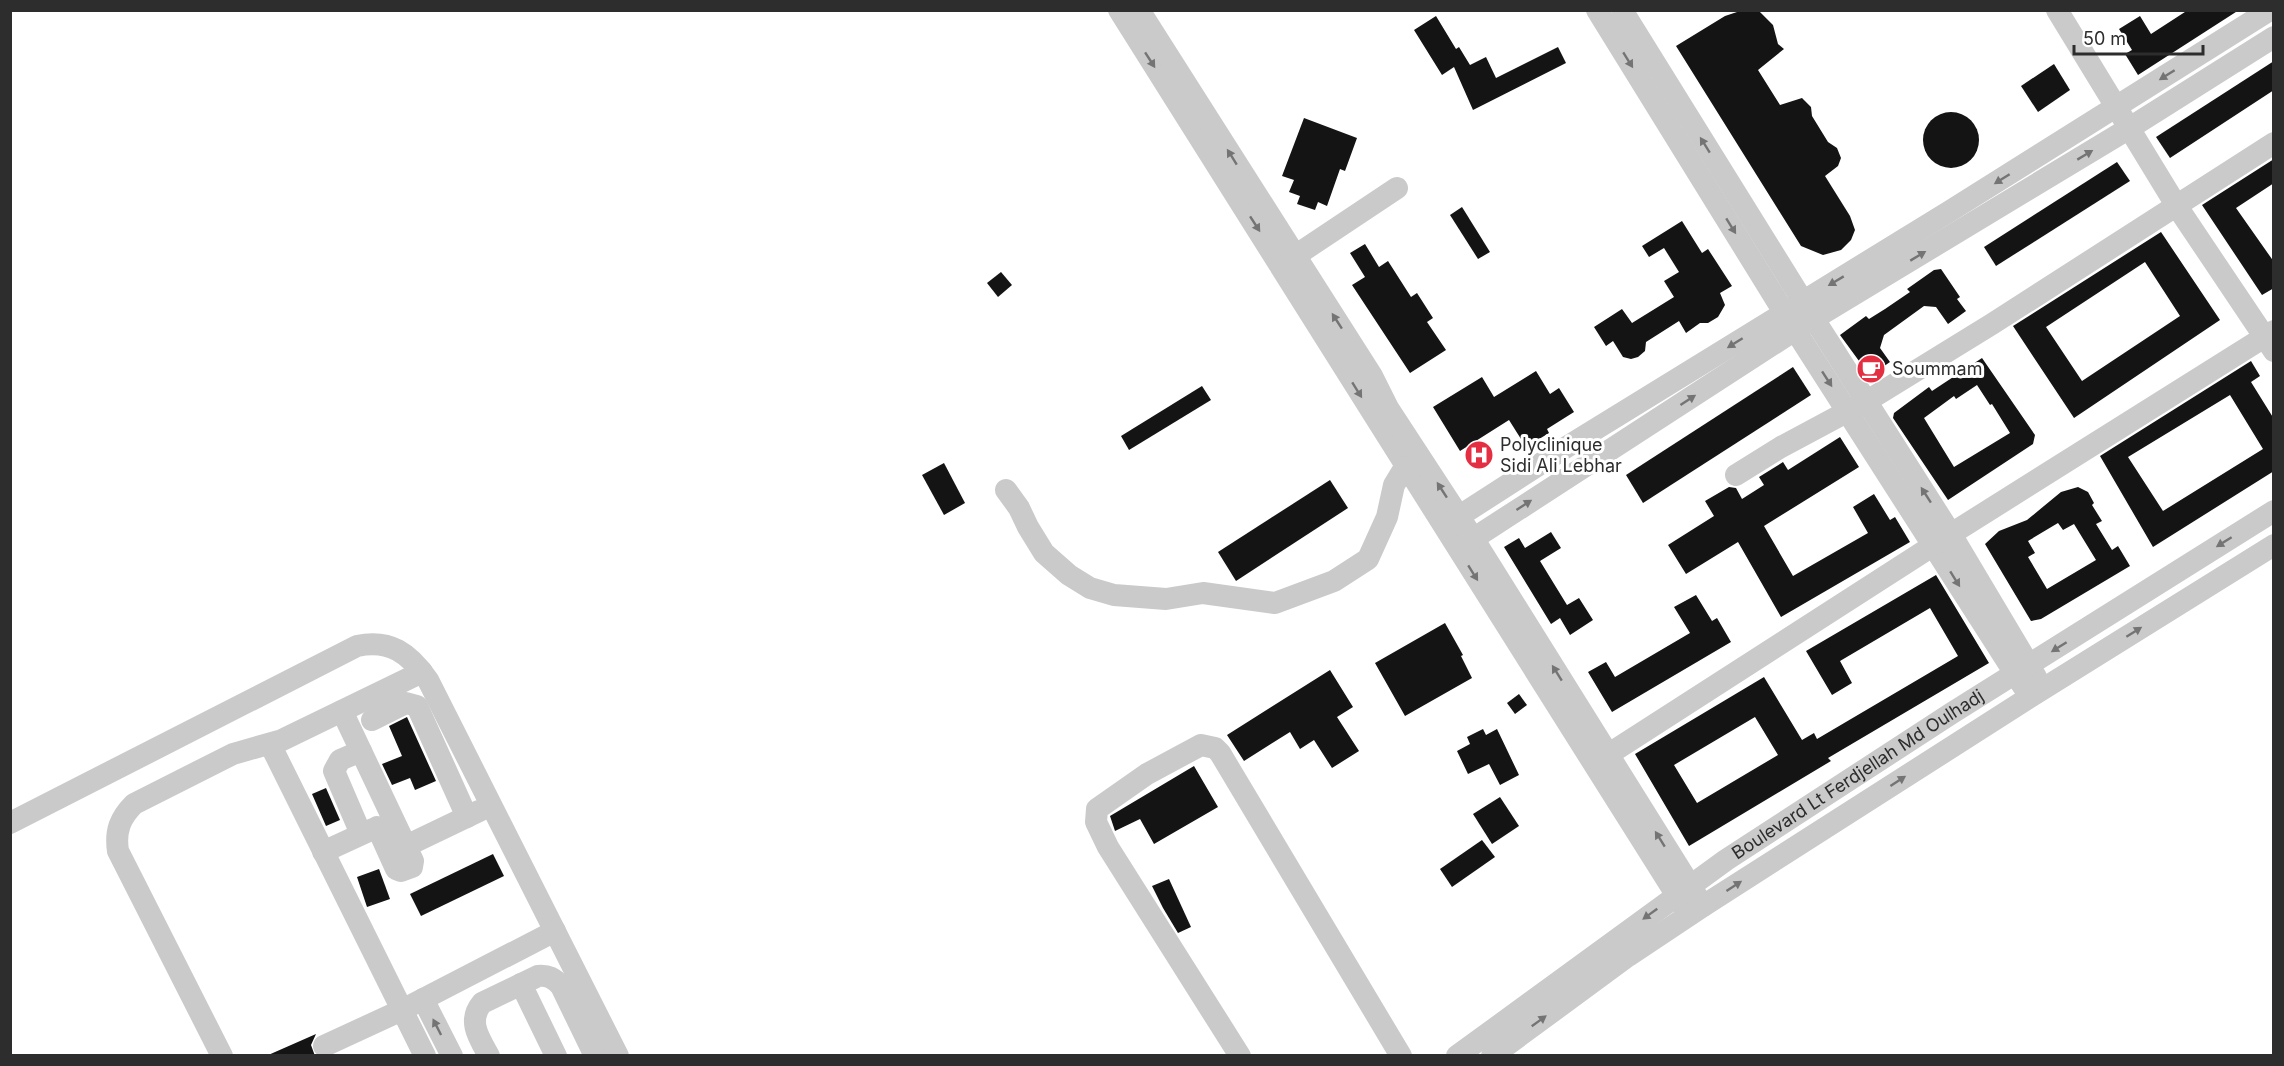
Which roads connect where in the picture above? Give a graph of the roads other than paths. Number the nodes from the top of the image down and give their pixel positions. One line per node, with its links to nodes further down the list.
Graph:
1 (1119, 10): 17 (street, one-way to 17)
2 (1139, 10): 13 (street, one-way to 2)
3 (1597, 10): 14 (street, one-way to 14)
4 (1622, 10): 14 (street, one-way to 4)
5 (2057, 10): 8 (street)
6 (2270, 10): 8 (street, one-way to 8)
7 (2274, 37): 9 (street)
8 (2115, 107): 9 (street); 14 (street, one-way to 14)
9 (2128, 129): 12 (street); 14 (street, one-way to 9)
10 (2274, 143): 12 (street)
11 (1397, 188): 13 (street)
12 (2176, 205): 15 (street); 16 (street)
13 (1295, 256): 21 (street, one-way to 13)
14 (1799, 316): 16 (street); 21 (street, one-way to 21); 23 (street, one-way to 14)
15 (2271, 340): 22 (street)
16 (1857, 406): 18 (street); 22 (street)
17 (1405, 467): 19 (street); 21 (street)
18 (1736, 475)
19 (1006, 490)
20 (2274, 511): 25 (street, Boulevard Lt Ferdjellah Md Oulhadj, one-way to 25)
21 (1451, 522): 23 (street)
22 (1943, 540): 25 (street); 32 (street)
23 (1465, 544): 32 (street)
24 (2274, 545): 27 (street, Boulevard Lt Ferdjellah Md Oulhadj, one-way to 24)
25 (2023, 670): 27 (street); 38 (street, Boulevard Lt Ferdjellah Md Oulhadj)
26 (422, 672): 28 (street); 33 (street); 35 (street)
27 (2036, 693): 39 (street, Boulevard Lt Ferdjellah Md Oulhadj, one-way to 27)
28 (342, 711): 30 (street); 31 (street)
29 (372, 720): 34 (street)
30 (270, 744): 37 (street); 49 (street)
31 (356, 753): 36 (street); 36 (street)
32 (1601, 759): 38 (street)
33 (492, 805): 34 (street); 40 (street)
34 (467, 817): 36 (street)
35 (10, 823)
36 (379, 826): 37 (street)
37 (323, 852): 44 (street)
38 (1683, 890): 39 (street); 48 (street, Boulevard Lt Ferdjellah Md Oulhadj, one-way to 48)
39 (1696, 910): 57 (street, Boulevard Lt Ferdjellah Md Oulhadj, one-way to 39)
40 (555, 931): 42 (street); 43 (street)
41 (521, 984): 42 (street); 52 (street); 53 (street)
42 (576, 994): 54 (street); 55 (street)
43 (423, 999): 44 (street); 51 (street, one-way to 43)
44 (402, 1010): 46 (street); 50 (street)
45 (324, 1046): 46 (street)
46 (349, 1046)
47 (1391, 1052): 56 (street)
48 (1469, 1052)
49 (222, 1056)
50 (425, 1056)
51 (452, 1056)
52 (489, 1056)
53 (556, 1056)
54 (595, 1056)
55 (618, 1056)
56 (1240, 1056)
57 (1492, 1056)

